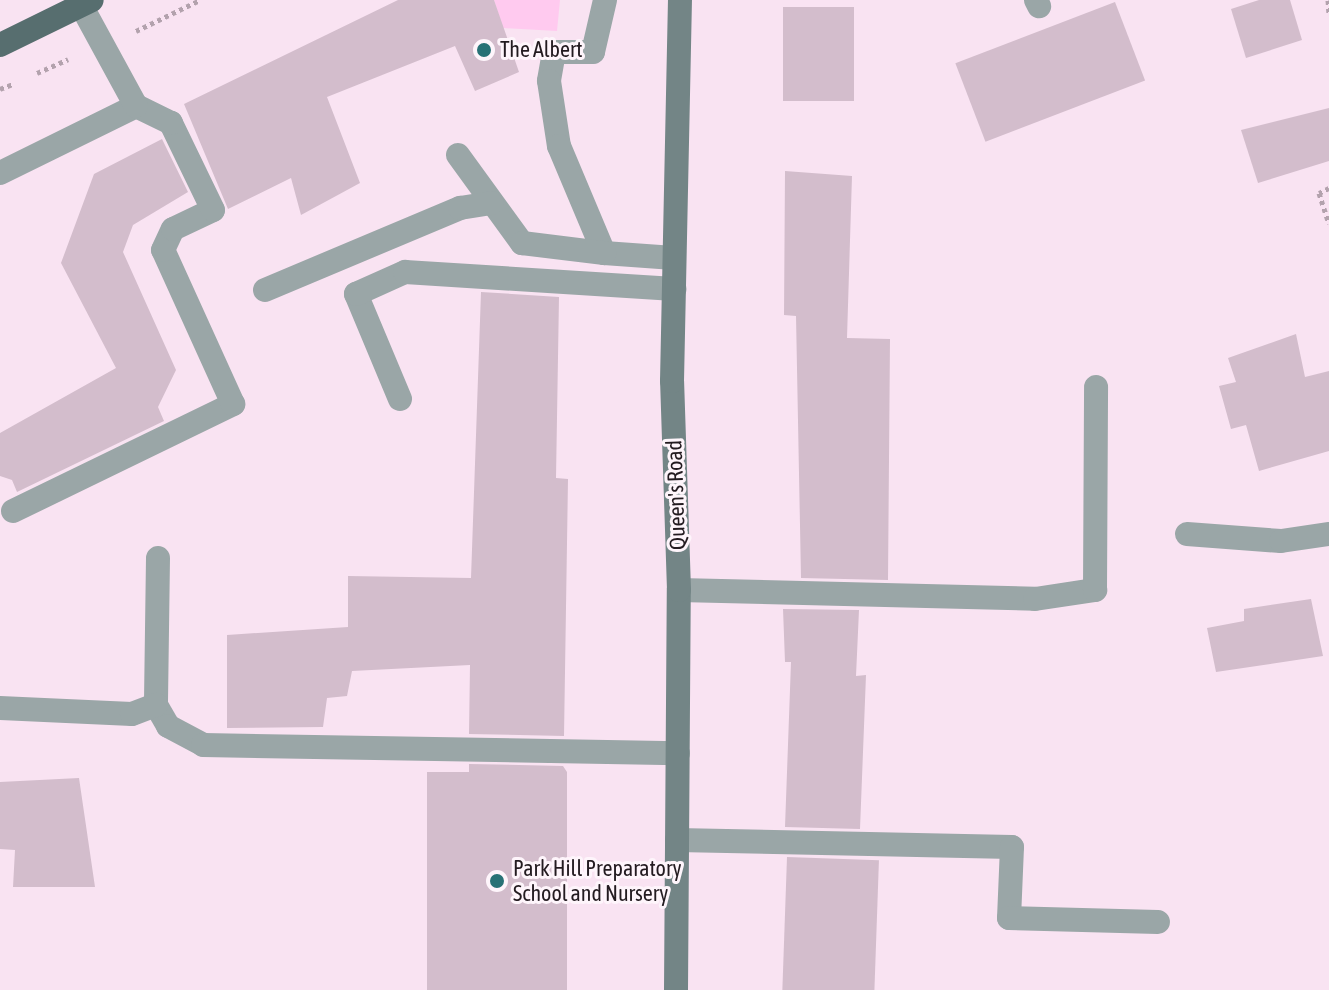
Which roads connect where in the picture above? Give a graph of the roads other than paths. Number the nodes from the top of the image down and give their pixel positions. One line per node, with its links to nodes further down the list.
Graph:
1 (605, 0): 9 (lane)
2 (680, 0): 10 (main road, Queen's Road)
3 (86, 3): 4 (main road); 5 (lane)
4 (0, 45)
5 (136, 106): 7 (lane); 15 (lane)
6 (458, 155): 8 (lane)
7 (0, 173)
8 (492, 203): 9 (lane); 12 (lane)
9 (604, 253): 10 (lane)
10 (674, 258): 11 (main road, Queen's Road)
11 (674, 289): 14 (lane); 19 (main road, Queen's Road)
12 (265, 290)
13 (1096, 387): 19 (lane)
14 (400, 399)
15 (13, 511)
16 (1187, 534): 17 (lane)
17 (1329, 534)
18 (158, 558): 20 (lane)
19 (679, 590): 22 (main road, Queen's Road)
20 (156, 705): 21 (lane); 22 (lane)
21 (0, 708)
22 (678, 753): 23 (main road, Queen's Road)
23 (677, 840): 24 (lane); 25 (main road, Queen's Road)
24 (1158, 922)
25 (676, 990)

